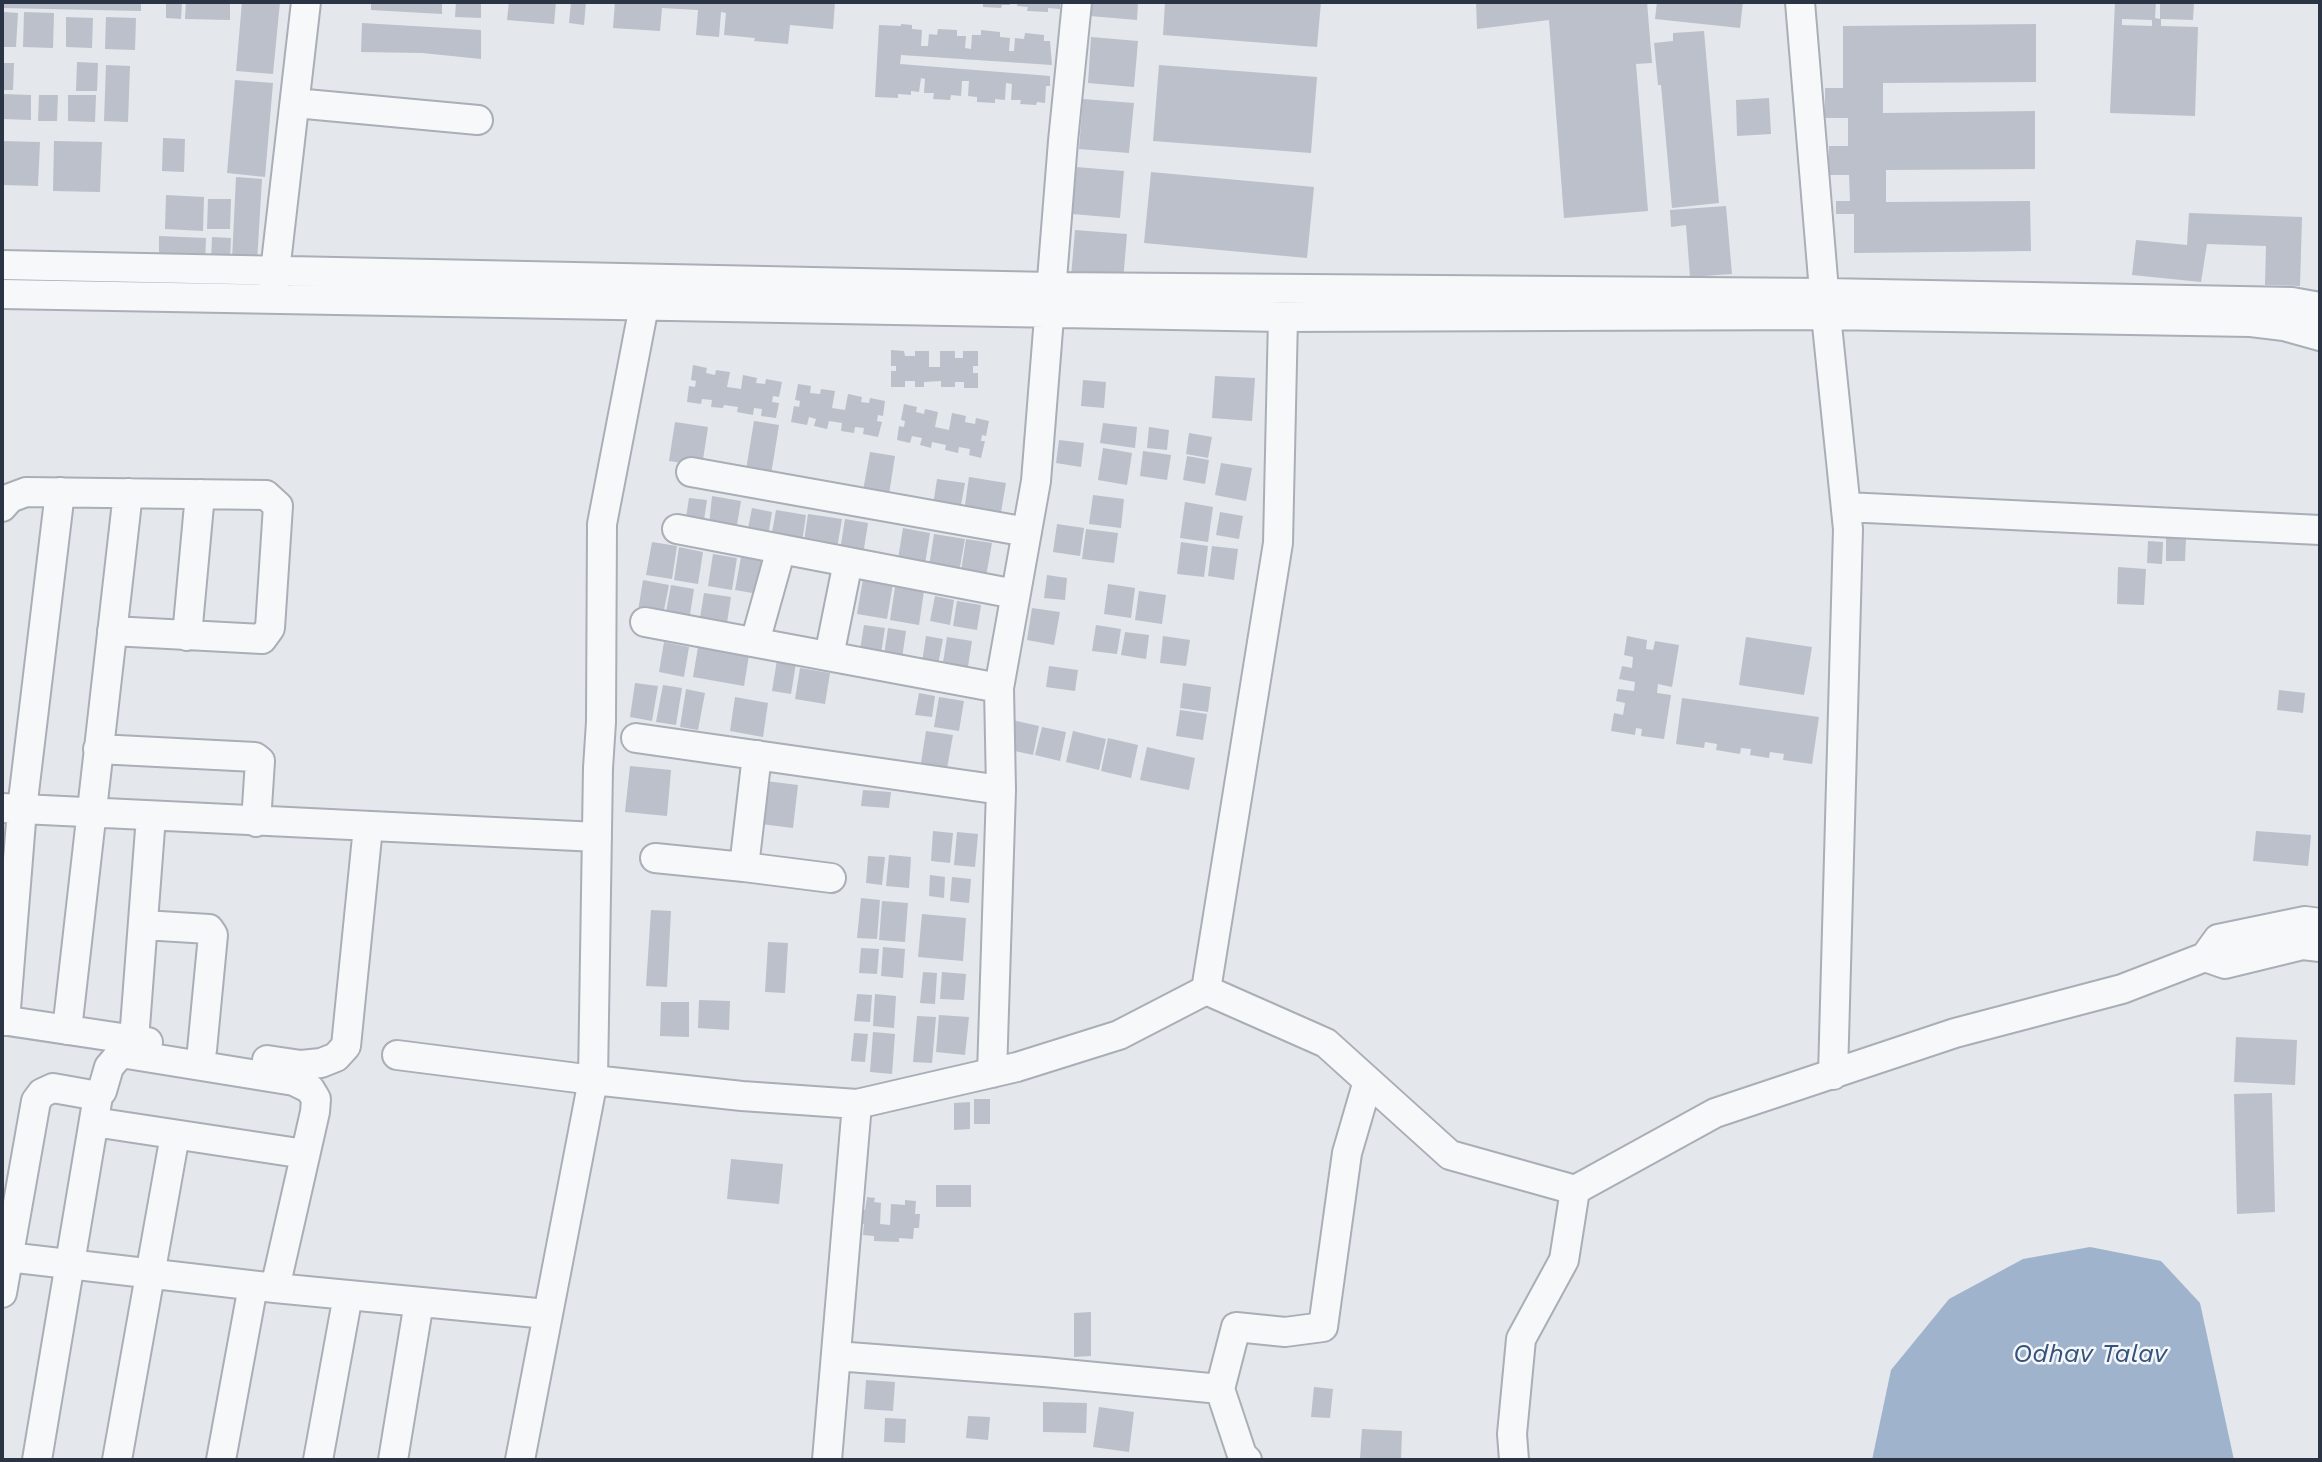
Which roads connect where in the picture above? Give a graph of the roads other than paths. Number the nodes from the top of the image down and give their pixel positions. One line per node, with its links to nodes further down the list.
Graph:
1 (306, 2): 4 (street)
2 (1077, 2): 10 (street)
3 (1800, 2): 11 (street)
4 (295, 103): 5 (street); 7 (street)
5 (478, 120)
6 (2, 265): 7 (street)
7 (276, 271): 9 (street); 10 (street)
8 (2, 294): 9 (street)
9 (272, 299): 12 (street)
10 (1050, 300): 11 (street); 12 (street); 14 (street); 24 (street)
11 (1825, 304): 13 (street); 14 (street); 15 (street); 21 (street)
12 (645, 306): 43 (street)
13 (2320, 307)
14 (1283, 317): 51 (street)
15 (2320, 336)
16 (691, 472): 24 (street)
17 (60, 492): 18 (street); 20 (street); 38 (street)
18 (128, 494): 19 (street); 29 (street)
19 (200, 494): 30 (street); 30 (street)
20 (2, 507)
21 (1846, 507): 23 (street); 58 (street)
22 (677, 529): 25 (street)
23 (2320, 530)
24 (1027, 532): 27 (street)
25 (781, 549): 26 (street); 31 (street)
26 (848, 562): 27 (street); 32 (street)
27 (1015, 594): 33 (street)
28 (645, 622): 31 (street)
29 (112, 631): 30 (street); 35 (street)
30 (187, 636)
31 (755, 642): 32 (street)
32 (830, 656): 33 (street)
33 (999, 688): 37 (street)
34 (636, 738): 36 (street)
35 (98, 749): 39 (street); 41 (street)
36 (757, 755): 37 (street); 45 (street)
37 (1000, 790): 57 (street)
38 (12, 809): 39 (street); 52 (street)
39 (91, 813): 40 (street); 53 (street)
40 (151, 816): 41 (street); 48 (street)
41 (256, 822): 42 (street)
42 (368, 827): 43 (street); 55 (street)
43 (597, 837): 59 (street)
44 (655, 858): 45 (street)
45 (744, 867): 46 (street)
46 (831, 878)
47 (2320, 923): 50 (street)
48 (142, 925): 54 (street); 55 (street)
49 (2320, 947): 50 (street)
50 (2204, 957): 58 (street)
51 (1206, 990): 57 (street); 60 (street)
52 (4, 1021): 53 (street)
53 (67, 1030): 54 (street)
54 (134, 1040): 55 (street)
55 (202, 1050)
56 (397, 1055): 59 (street)
57 (992, 1073): 61 (street)
58 (1833, 1075): 65 (street)
59 (593, 1080): 61 (street); 73 (street)
60 (1368, 1081): 65 (street); 75 (street)
61 (858, 1104): 74 (street)
62 (96, 1109): 63 (street); 64 (street); 66 (street); 67 (street)
63 (174, 1135): 64 (street); 68 (street)
64 (305, 1154): 69 (street)
65 (1575, 1190): 84 (street)
66 (8, 1257): 67 (street); 70 (street)
67 (69, 1264): 68 (street); 76 (street)
68 (148, 1273): 69 (street); 77 (street)
69 (264, 1287): 71 (street); 78 (street)
70 (2, 1293)
71 (348, 1295): 72 (street); 79 (street)
72 (419, 1302): 73 (street); 80 (street)
73 (547, 1314): 81 (street)
74 (836, 1356): 75 (street); 82 (street)
75 (1220, 1389): 83 (street)
76 (37, 1460)
77 (117, 1460)
78 (221, 1460)
79 (318, 1460)
80 (393, 1460)
81 (520, 1460)
82 (827, 1460)
83 (1247, 1460)
84 (1514, 1460)

